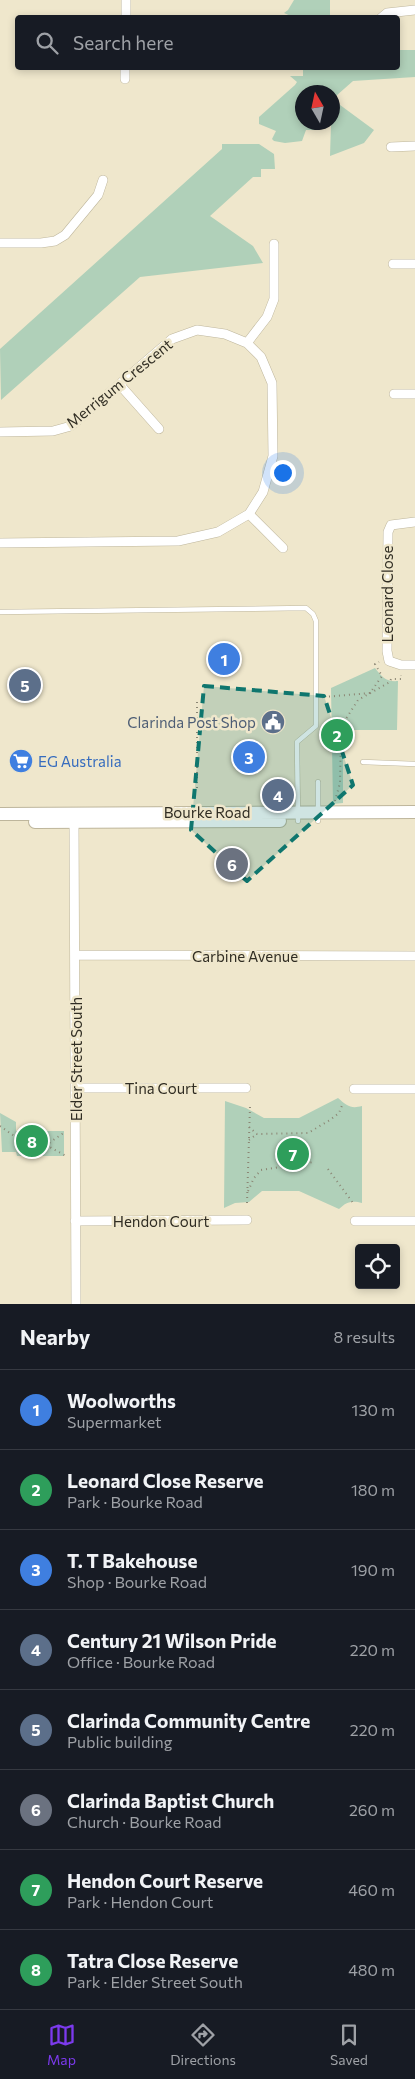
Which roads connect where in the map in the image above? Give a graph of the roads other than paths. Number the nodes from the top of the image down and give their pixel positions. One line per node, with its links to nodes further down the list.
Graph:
1 (126, 0): 3 (street)
2 (415, 10): 4 (street)
3 (126, 15)
4 (385, 15)
5 (125, 70): 6 (street)
6 (125, 80)
7 (415, 146): 8 (street)
8 (391, 148)
9 (103, 180): 10 (street)
10 (0, 243)
11 (274, 244): 14 (street)
12 (393, 264): 13 (street)
13 (415, 264)
14 (247, 343): 15 (street, Merrigum Crescent); 20 (street, Merrigum Crescent)
15 (120, 385): 18 (street); 19 (street, Merrigum Crescent)
16 (394, 394): 17 (street)
17 (415, 394)
18 (159, 429)
19 (0, 432)
20 (248, 514): 22 (street, Merrigum Crescent); 23 (street)
21 (415, 522): 25 (street, Leonard Close)
22 (0, 543)
23 (283, 548)
24 (0, 612): 32 (lane)
25 (415, 665)
26 (363, 762): 27 (lane)
27 (415, 764)
28 (318, 782): 31 (lane)
29 (415, 812): 31 (main road, Bourke Road)
30 (0, 814): 33 (main road, Bourke Road)
31 (318, 816): 32 (main road, Bourke Road); 34 (main road, Bourke Road)
32 (298, 817): 33 (main road, Bourke Road)
33 (74, 818): 35 (main road, Bourke Road); 36 (street, Elder Street South)
34 (415, 820)
35 (0, 822)
36 (76, 956): 37 (street, Carbine Avenue); 38 (street, Elder Street South)
37 (415, 956)
38 (76, 1088): 39 (street, Tina Court); 43 (street, Elder Street South)
39 (246, 1088)
40 (415, 1088): 41 (street)
41 (354, 1089)
42 (247, 1220): 43 (street, Hendon Court)
43 (75, 1221): 46 (street, Elder Street South)
44 (355, 1221): 45 (street)
45 (415, 1221)
46 (76, 1304)

